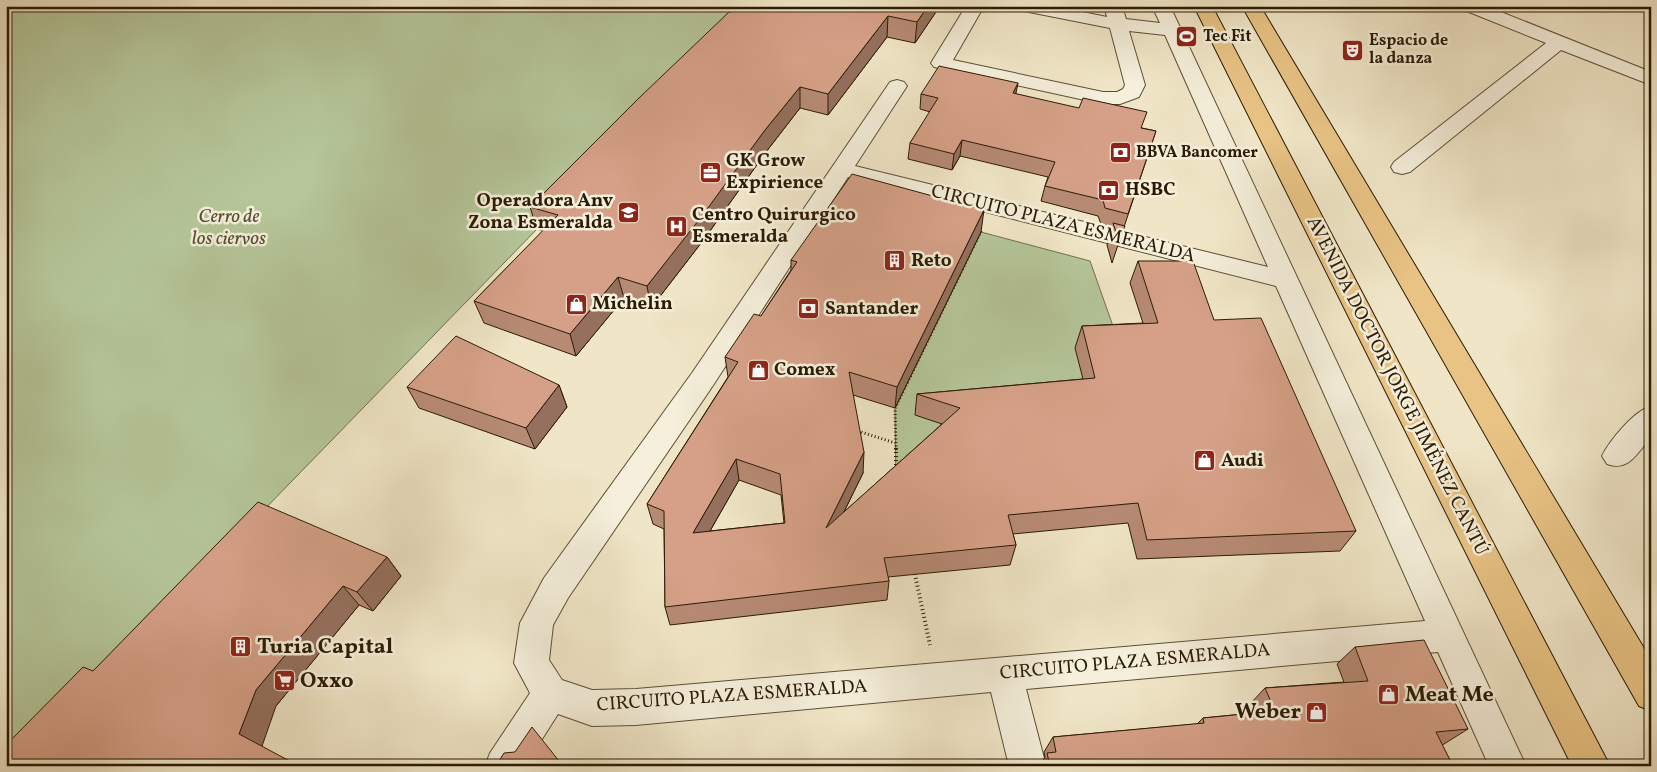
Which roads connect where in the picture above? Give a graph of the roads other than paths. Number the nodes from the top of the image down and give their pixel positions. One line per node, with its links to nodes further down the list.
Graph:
1 (975, 6): 8 (street)
2 (1024, 6): 8 (street)
3 (1113, 6): 8 (street)
4 (1202, 6): 24 (main road, AVENIDA DOCTOR JORGE JIMÉNEZ CANTÚ)
5 (1251, 6): 20 (main road)
6 (1470, 6): 9 (street)
7 (1171, 28): 8 (street); 14 (street)
8 (1120, 33)
9 (1559, 42): 10 (street); 12 (street)
10 (1651, 79)
11 (897, 86): 13 (street)
12 (1402, 166)
13 (842, 169): 14 (street, CIRCUITO PLAZA ESMERALDA); 19 (street)
14 (1285, 280): 17 (street)
15 (1651, 417): 16 (street)
16 (1617, 456)
17 (1447, 635): 18 (street, CIRCUITO PLAZA ESMERALDA); 21 (street)
18 (1004, 673): 19 (street, CIRCUITO PLAZA ESMERALDA); 23 (street)
19 (550, 694): 22 (street)
20 (1651, 694)
21 (1507, 765)
22 (503, 766)
23 (1028, 766)
24 (1592, 766)

